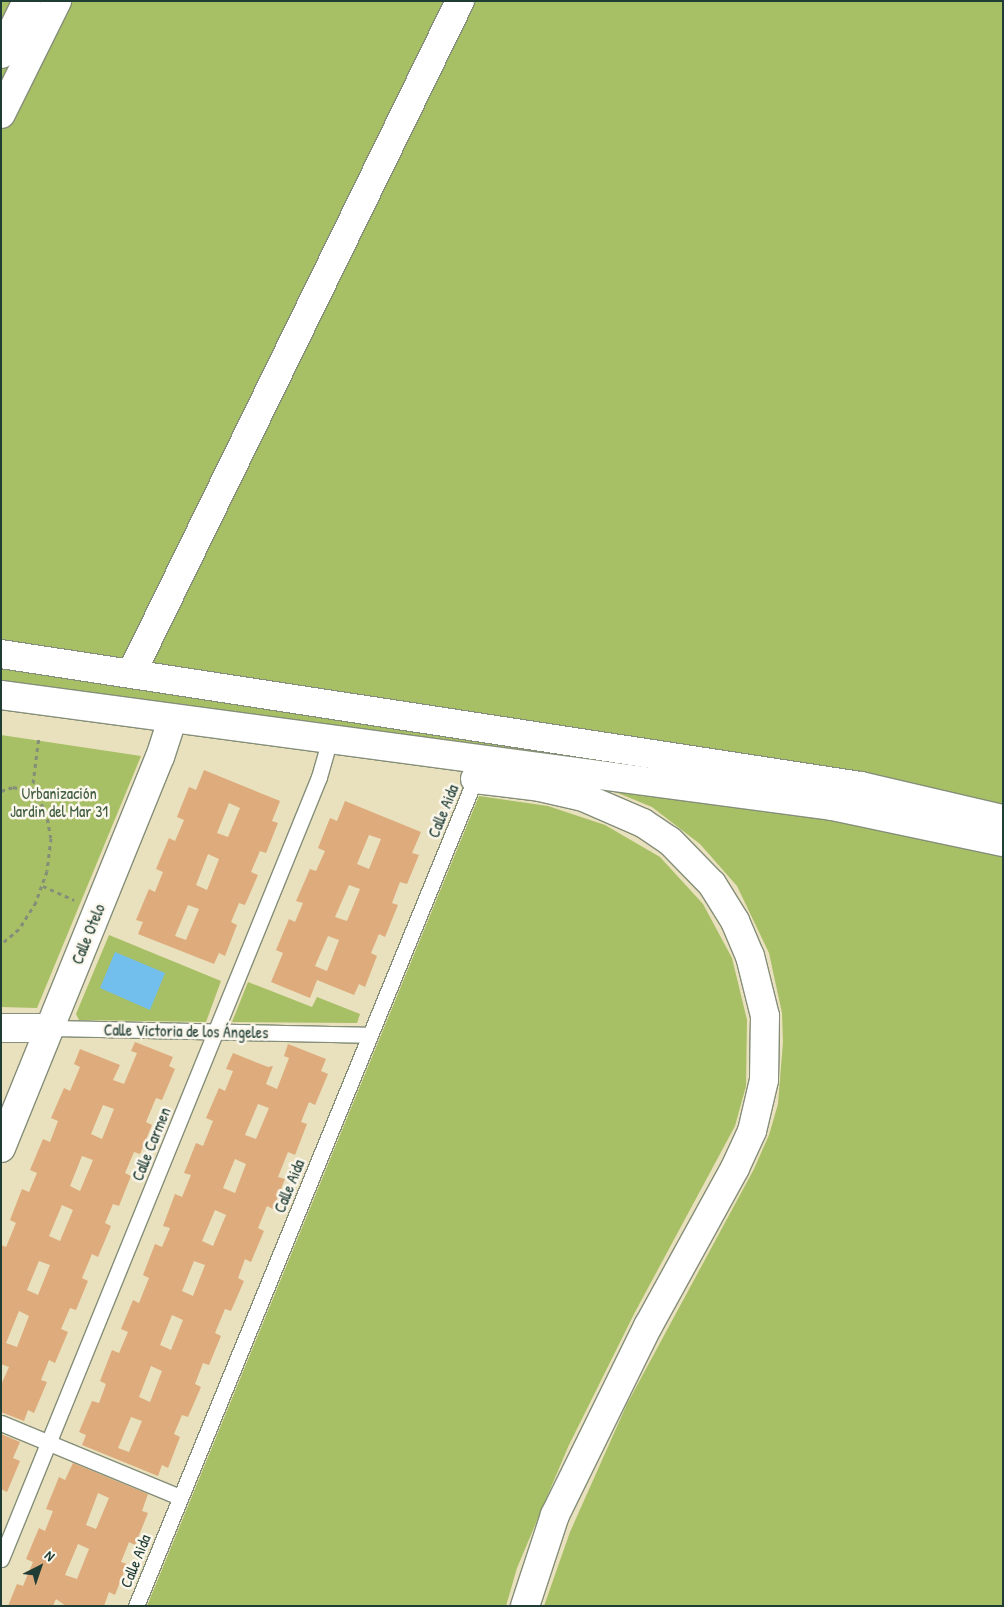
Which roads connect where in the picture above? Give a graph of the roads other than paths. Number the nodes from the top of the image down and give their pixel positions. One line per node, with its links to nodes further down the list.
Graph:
1 (27, 1): 4 (street)
2 (58, 1): 5 (street)
3 (460, 1): 7 (street)
4 (1, 54)
5 (1, 114)
6 (1, 654): 7 (street)
7 (132, 672): 12 (street)
8 (1, 695): 9 (street)
9 (172, 720): 10 (street); 15 (street, Calle Otelo)
10 (329, 740): 13 (street); 16 (lane, Calle Carmen)
11 (475, 779): 17 (lane, Calle Aida); 24 (street)
12 (1003, 818)
13 (1003, 842)
14 (1, 1028): 15 (street, Calle Victoria de los Ángeles)
15 (49, 1028): 16 (lane, Calle Victoria de los Ángeles); 18 (street, Calle Otelo)
16 (216, 1031): 17 (lane, Calle Victoria de los Ángeles); 20 (lane, Calle Carmen)
17 (370, 1035): 21 (lane, Calle Aida)
18 (1, 1148)
19 (1, 1423): 20 (lane)
20 (48, 1443): 21 (lane); 22 (lane, Calle Carmen)
21 (180, 1497): 23 (lane, Calle Aida)
22 (1, 1559)
23 (136, 1606)
24 (525, 1606)

